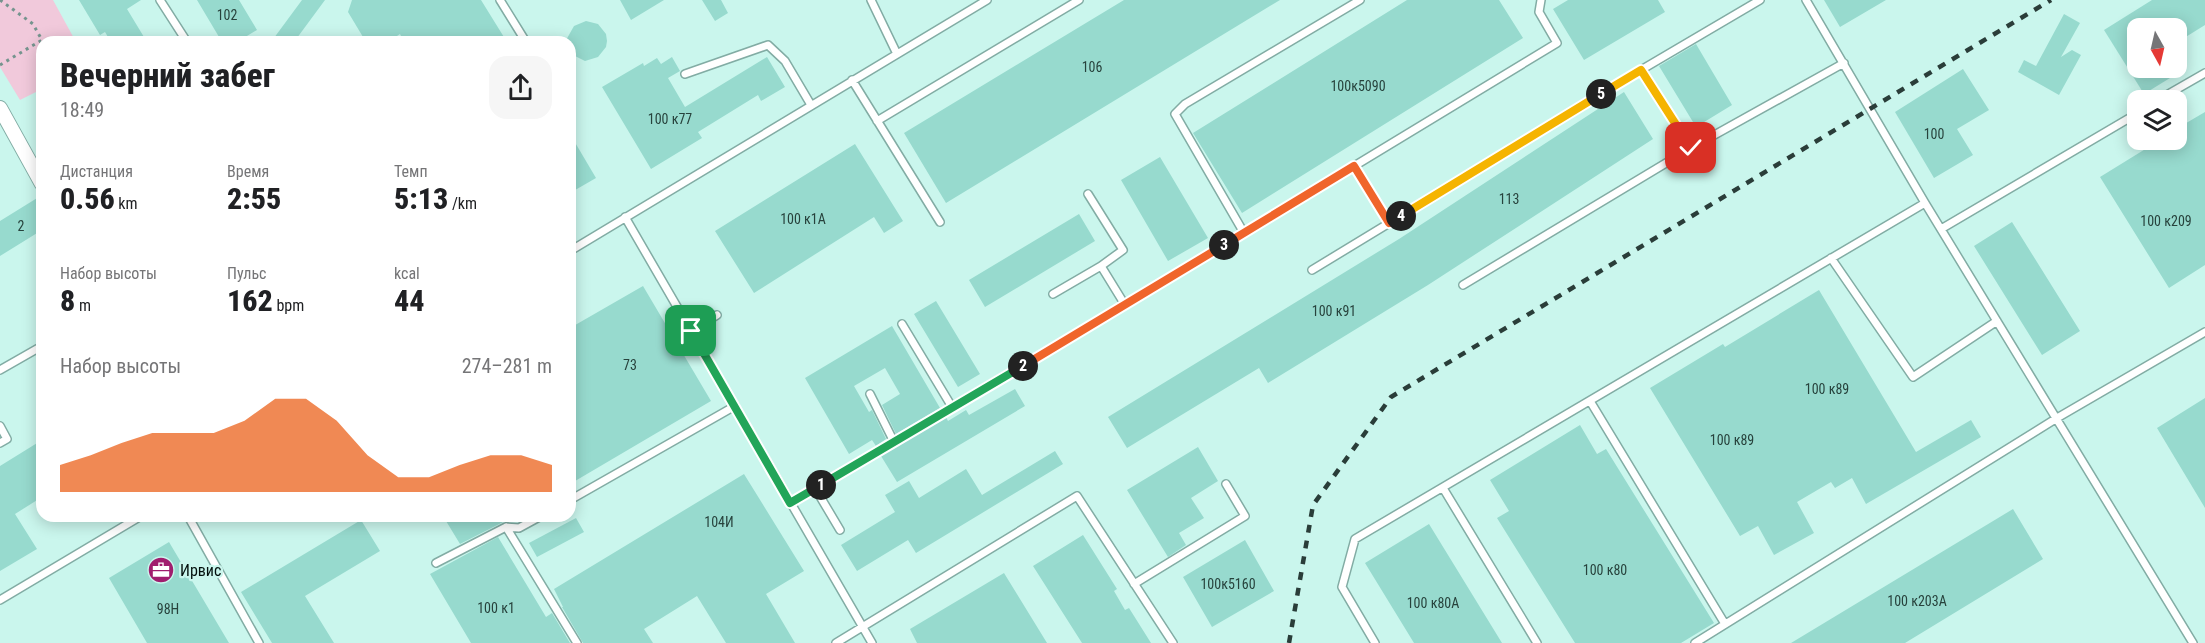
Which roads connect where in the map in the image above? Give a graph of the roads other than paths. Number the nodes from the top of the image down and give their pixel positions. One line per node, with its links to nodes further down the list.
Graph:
1 (160, 0): 10 (lane)
2 (501, 0): 11 (lane)
3 (871, 0): 12 (lane)
4 (987, 0): 12 (lane)
5 (1079, 0): 22 (lane)
6 (1360, 0): 32 (lane)
7 (1541, 0): 24 (lane)
8 (1760, 0): 14 (lane)
9 (1806, 0): 13 (lane)
10 (183, 36)
11 (522, 36)
12 (897, 54): 17 (lane)
13 (1844, 63): 23 (lane); 27 (lane)
14 (1641, 70): 23 (lane); 30 (lane)
15 (2205, 73): 18 (lane)
16 (685, 74): 19 (lane)
17 (852, 81): 19 (lane); 22 (lane)
18 (2175, 90)
19 (811, 105): 28 (lane)
20 (0, 108): 25 (street)
21 (2127, 119): 31 (lane)
22 (878, 122): 29 (lane)
23 (1691, 148): 37 (lane)
24 (1354, 166): 30 (lane); 32 (lane)
25 (36, 172)
26 (1088, 194): 35 (lane)
27 (1925, 203): 31 (lane); 34 (lane)
28 (625, 217): 33 (lane); 43 (lane)
29 (940, 222)
30 (1389, 223): 36 (lane)
31 (1941, 229): 41 (lane)
32 (1244, 233): 39 (lane)
33 (576, 246)
34 (1832, 258): 41 (lane); 48 (lane)
35 (1101, 266): 38 (lane); 39 (lane)
36 (1312, 270)
37 (1462, 285)
38 (1053, 294)
39 (1125, 305): 50 (lane)
40 (717, 315): 43 (lane)
41 (1997, 321): 51 (lane)
42 (902, 324): 50 (lane)
43 (691, 331): 49 (lane)
44 (2205, 332): 51 (lane)
45 (36, 349): 46 (lane)
46 (0, 370)
47 (870, 394): 53 (lane)
48 (1590, 401): 57 (lane); 68 (lane)
49 (735, 407): 58 (lane); 59 (lane)
50 (952, 408): 53 (lane)
51 (2057, 418): 68 (lane); 78 (lane)
52 (0, 426): 54 (lane)
53 (894, 442): 56 (lane)
54 (0, 443)
55 (1226, 484): 66 (lane)
56 (815, 488): 59 (lane); 64 (lane)
57 (1443, 488): 75 (lane); 76 (lane)
58 (576, 497)
59 (790, 503): 69 (lane)
60 (131, 522): 67 (lane)
61 (191, 522): 70 (lane)
62 (530, 522): 63 (lane)
63 (506, 527): 65 (lane); 71 (lane)
64 (840, 530)
65 (436, 563)
66 (1134, 584): 69 (lane); 74 (lane)
67 (0, 600)
68 (1725, 624): 77 (lane)
69 (862, 627): 72 (lane); 73 (lane)
70 (259, 643)
71 (578, 643)
72 (836, 643)
73 (872, 643)
74 (1173, 643)
75 (1375, 643)
76 (1537, 643)
77 (1695, 643)
78 (2193, 643)

